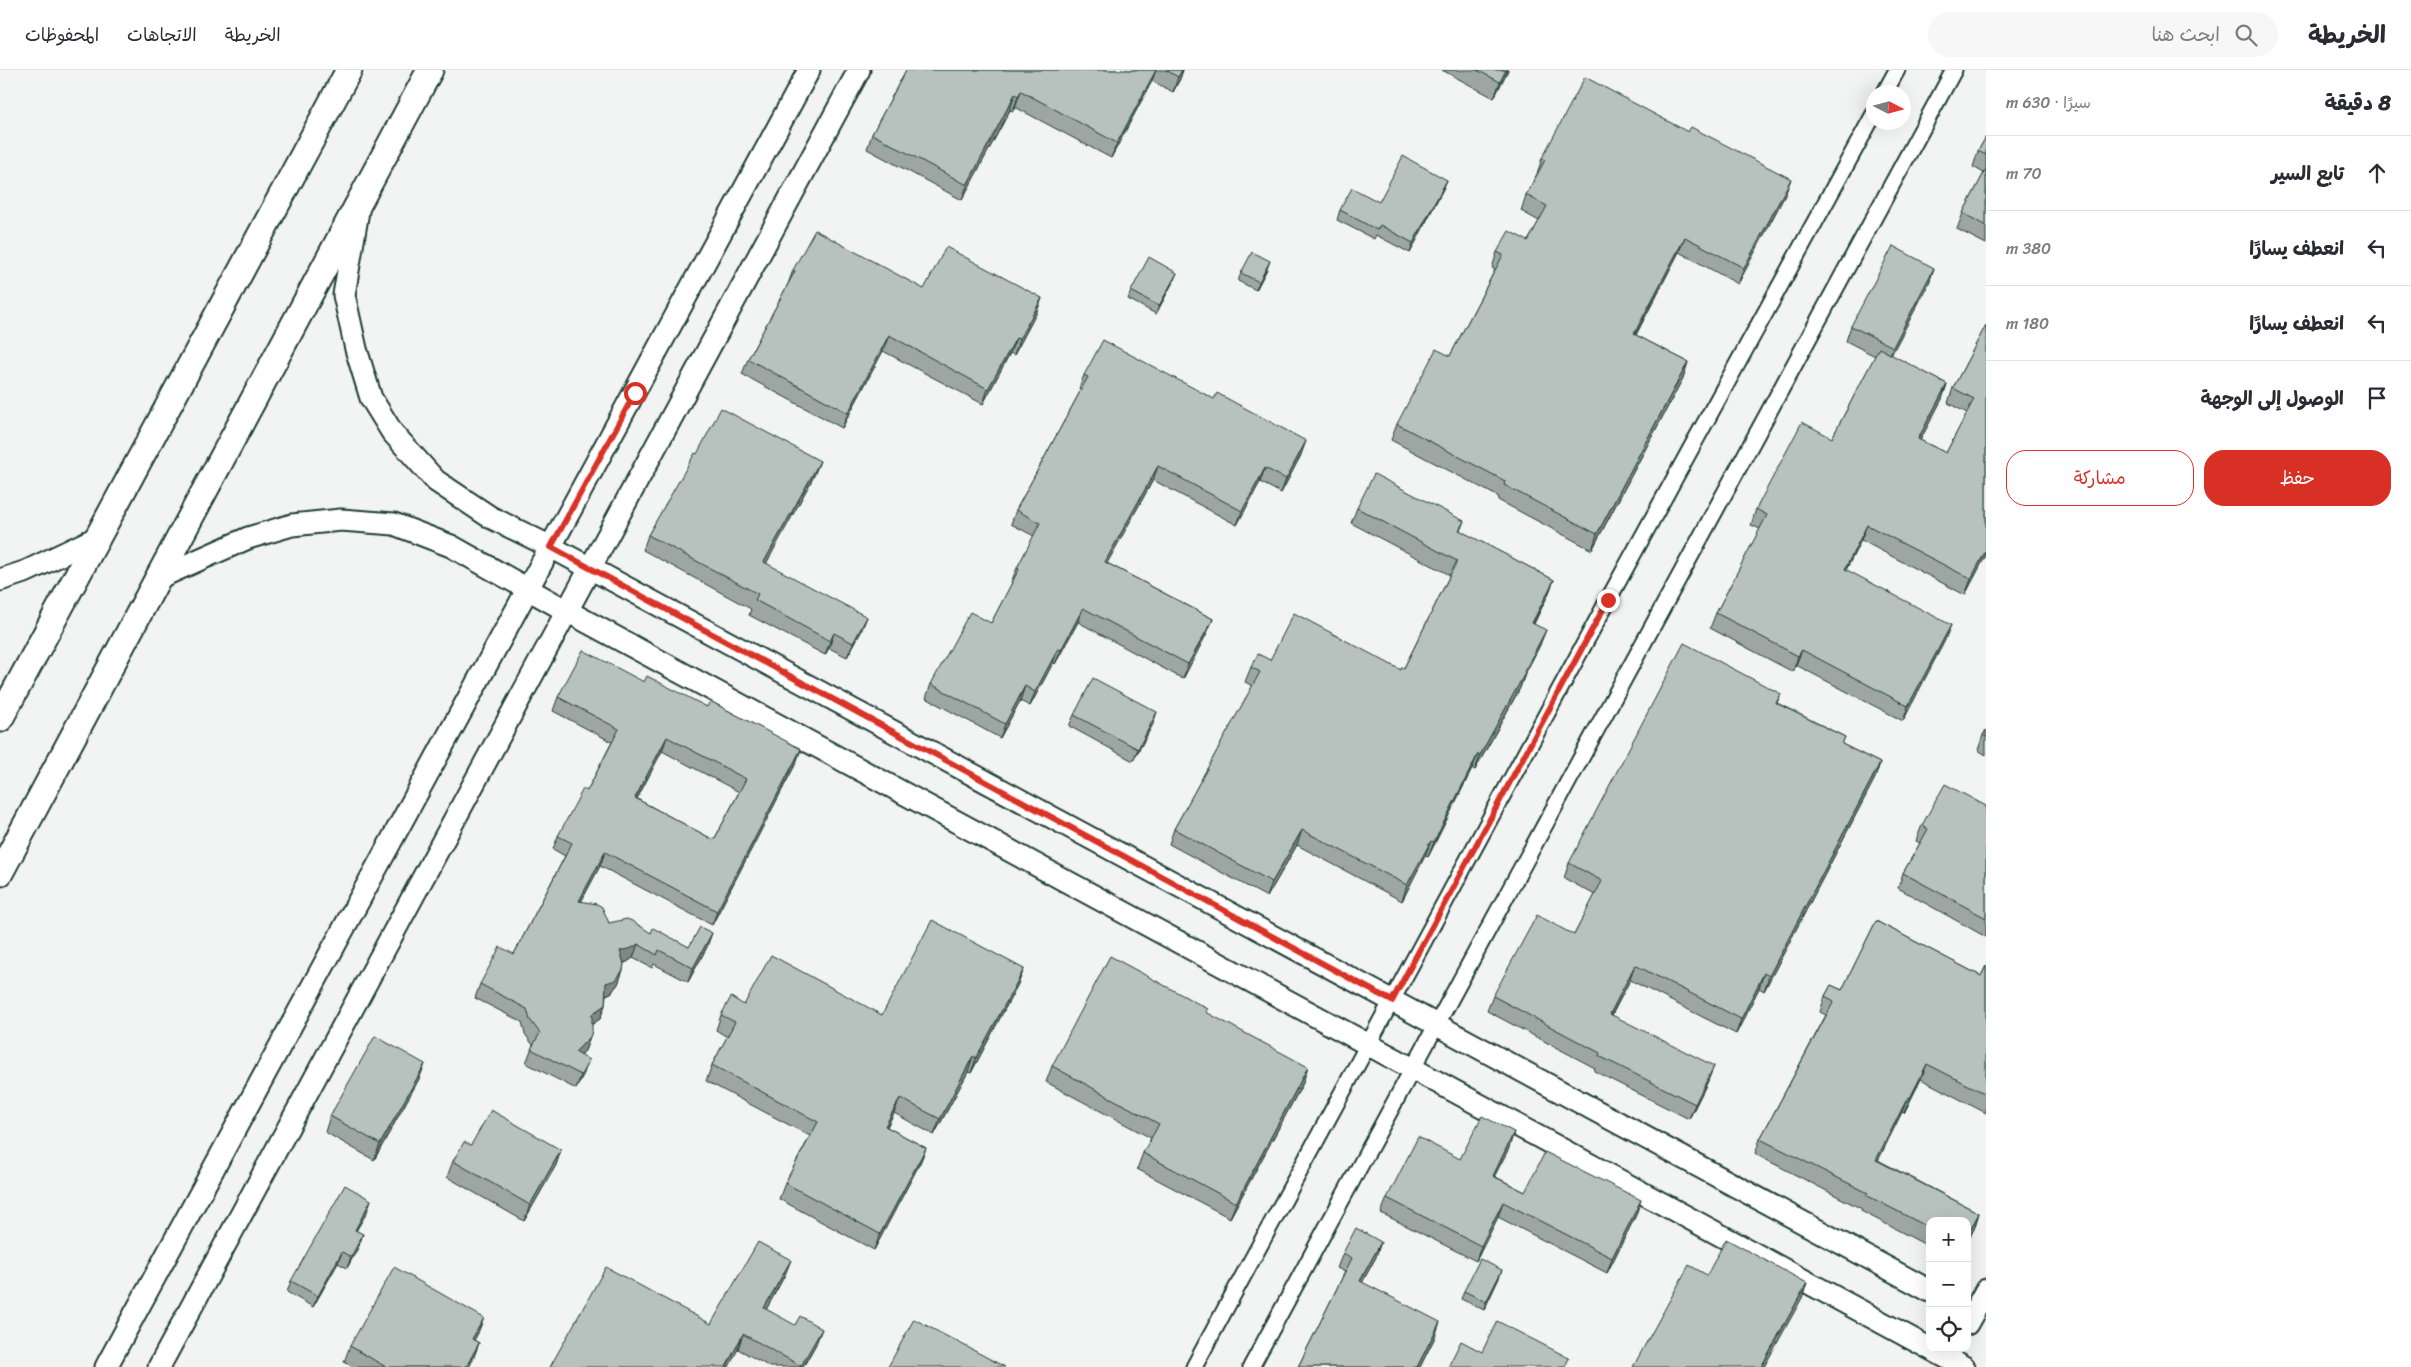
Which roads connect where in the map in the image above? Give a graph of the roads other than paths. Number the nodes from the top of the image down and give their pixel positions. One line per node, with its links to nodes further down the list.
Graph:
1 (349, 70): 10 (main road)
2 (430, 70): 9 (main road)
3 (809, 70): 11 (street)
4 (859, 70): 12 (street)
5 (1898, 70): 7 (street)
6 (1954, 70): 20 (street)
7 (1889, 85)
8 (1866, 129): 19 (street)
9 (359, 206): 11 (street); 13 (main road)
10 (96, 538): 14 (street); 17 (main road)
11 (551, 547): 12 (street); 15 (street)
12 (590, 568): 16 (street); 19 (street)
13 (158, 578): 15 (street); 18 (main road)
14 (0, 580)
15 (528, 590): 16 (street); 27 (street)
16 (567, 611): 21 (street); 28 (street)
17 (0, 719)
18 (0, 873)
19 (1392, 1001): 20 (street); 21 (street)
20 (1437, 1025): 22 (street); 23 (street)
21 (1369, 1045): 22 (street); 29 (street)
22 (1413, 1069): 26 (street); 30 (street)
23 (1926, 1289)
24 (1986, 1290): 25 (street)
25 (1973, 1318)
26 (1953, 1360)
27 (106, 1367)
28 (159, 1367)
29 (1194, 1367)
30 (1251, 1367)

